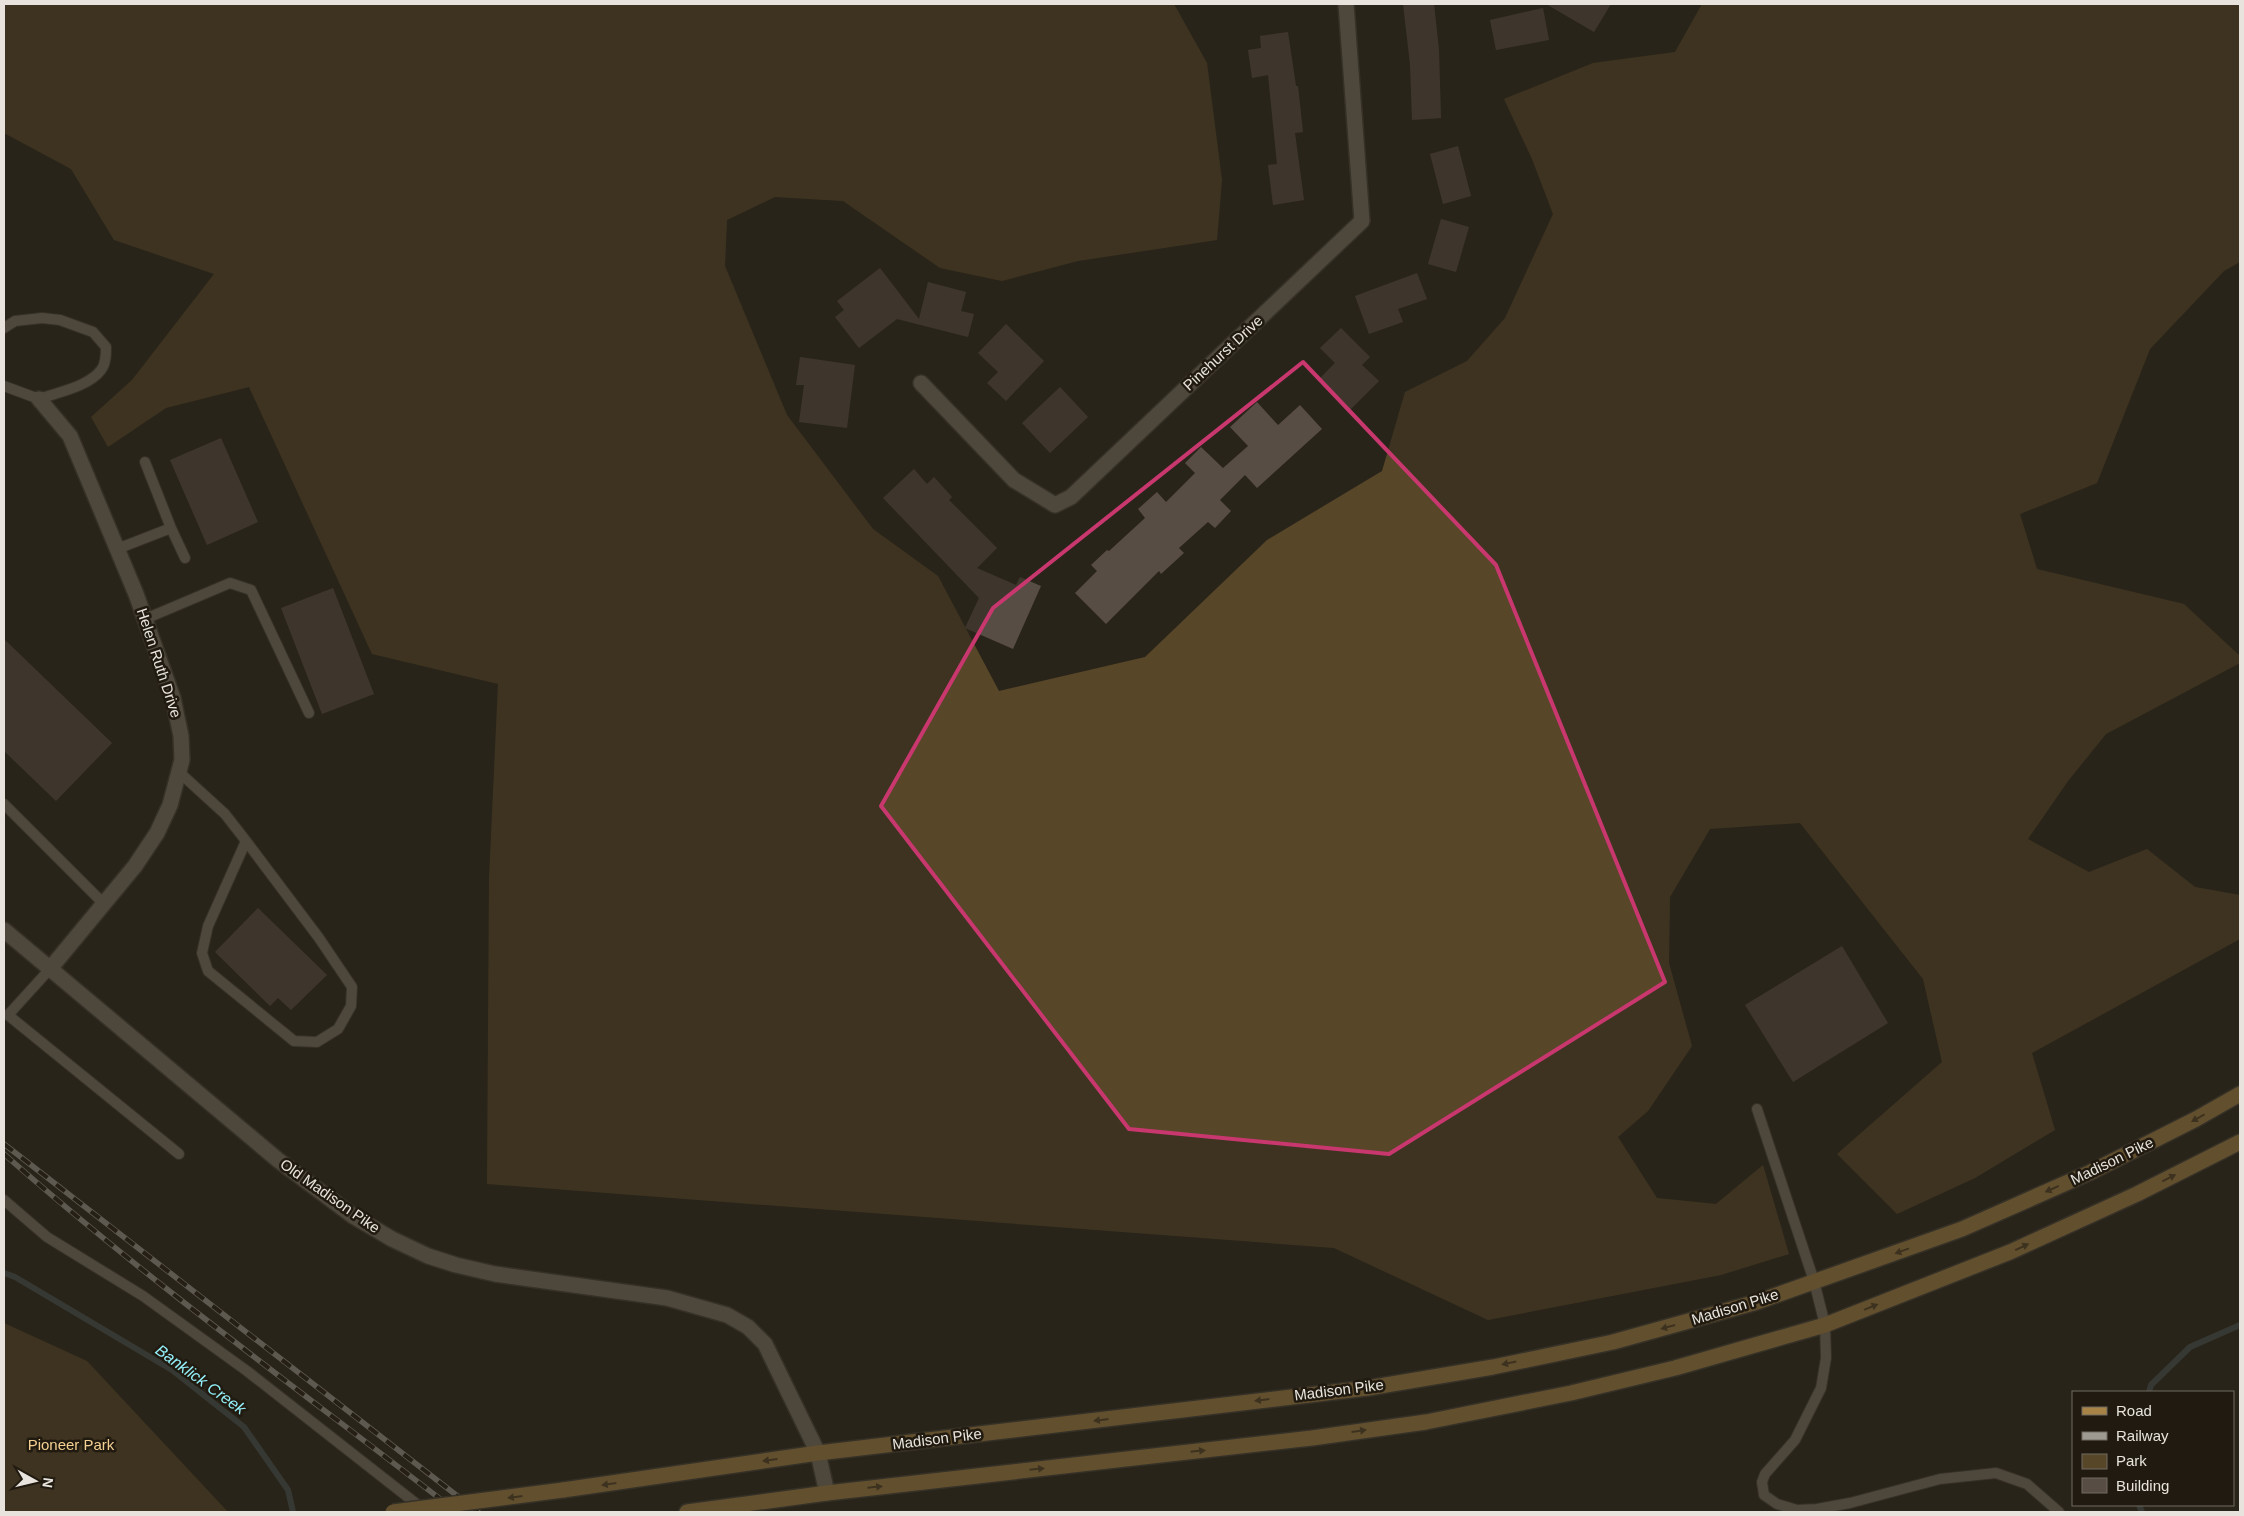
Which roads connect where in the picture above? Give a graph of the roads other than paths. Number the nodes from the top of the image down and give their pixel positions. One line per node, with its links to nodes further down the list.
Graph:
1 (1346, 4): 3 (street, Pinehurst Drive)
2 (4, 328): 5 (lane)
3 (921, 383)
4 (4, 386): 5 (lane)
5 (39, 399): 8 (street, Helen Ruth Drive)
6 (145, 462): 7 (lane)
7 (171, 528): 8 (lane); 9 (lane)
8 (117, 549): 10 (street, Helen Ruth Drive)
9 (185, 558)
10 (145, 619): 11 (lane); 12 (street, Helen Ruth Drive)
11 (309, 713)
12 (179, 772): 14 (lane); 15 (street, Helen Ruth Drive)
13 (4, 804): 15 (lane)
14 (246, 841): 14 (lane)
15 (104, 904): 17 (street, Helen Ruth Drive)
16 (4, 930): 17 (street, Old Madison Pike)
17 (49, 970): 21 (lane); 25 (street, Old Madison Pike)
18 (2240, 1094): 23 (main road, Madison Pike, one-way to 23)
19 (1757, 1108): 23 (lane)
20 (2240, 1142): 24 (main road, one-way to 20)
21 (179, 1154)
22 (4, 1200): 28 (lane)
23 (1814, 1281): 24 (lane); 25 (main road, Madison Pike, one-way to 25)
24 (1826, 1325): 26 (main road, one-way to 24); 30 (lane)
25 (818, 1453): 26 (street, Old Madison Pike); 27 (main road, Madison Pike, one-way to 27, bridge)
26 (827, 1493): 29 (main road)
27 (393, 1512)
28 (427, 1512)
29 (687, 1512)
30 (2059, 1512)

